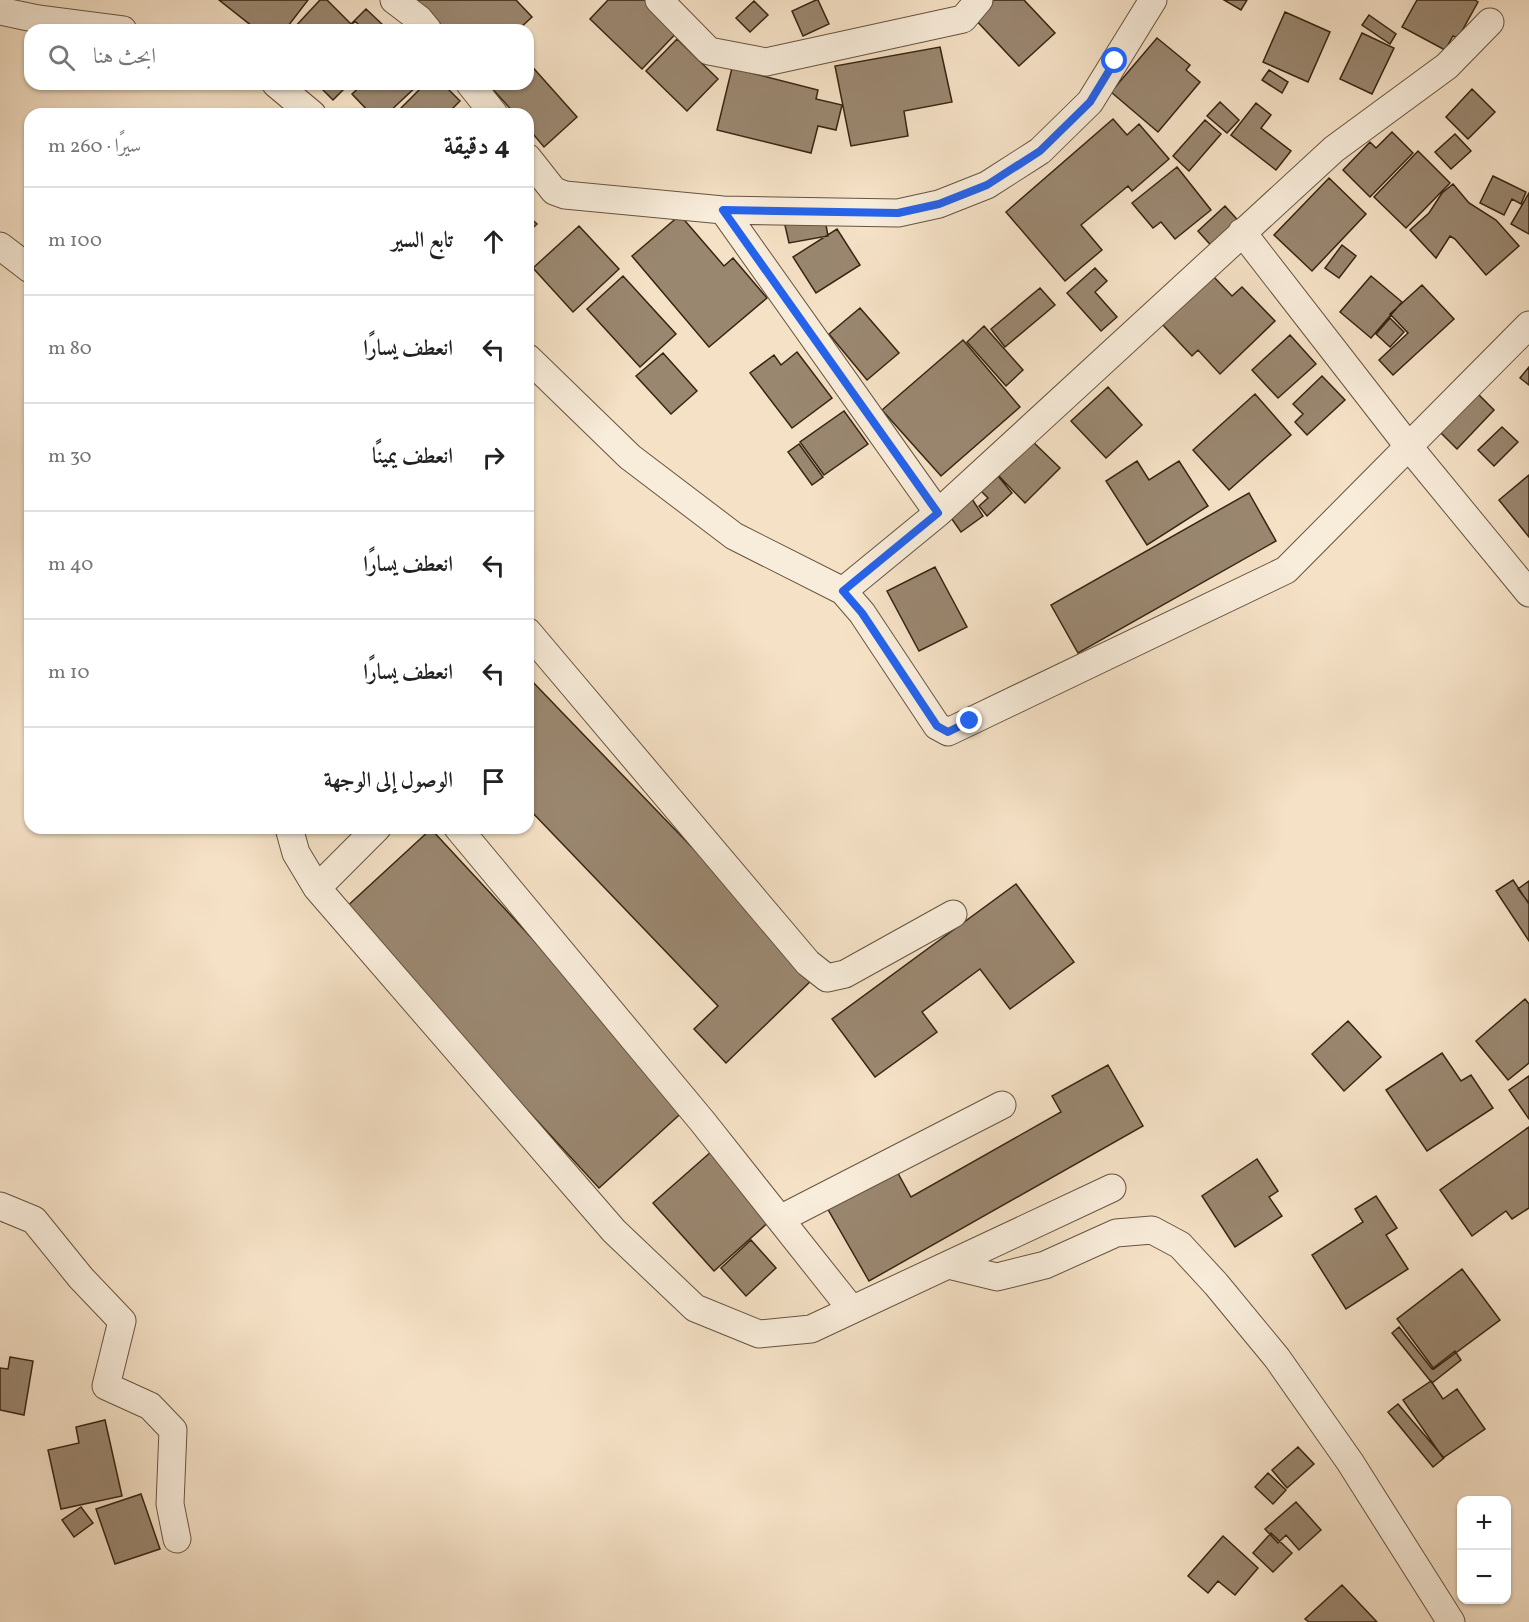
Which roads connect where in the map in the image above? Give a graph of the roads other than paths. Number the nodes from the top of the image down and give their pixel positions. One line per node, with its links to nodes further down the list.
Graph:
1 (394, 0): 8 (street)
2 (659, 0): 3 (street)
3 (979, 0)
4 (1153, 0): 14 (street)
5 (0, 11): 7 (street)
6 (1490, 22): 15 (street)
7 (77, 24)
8 (423, 24)
9 (283, 90): 11 (street)
10 (475, 90): 12 (street)
11 (305, 108)
12 (489, 108)
13 (534, 166): 14 (street)
14 (723, 210): 21 (street)
15 (1242, 232): 20 (street); 21 (street)
16 (0, 246): 17 (street)
17 (24, 264)
18 (1529, 325): 20 (street)
19 (534, 364): 22 (street)
20 (1409, 447): 22 (street); 23 (street)
21 (938, 513): 22 (street)
22 (843, 591)
23 (1529, 593)
24 (534, 639): 29 (street)
25 (291, 834): 28 (street)
26 (371, 834): 28 (street)
27 (463, 834): 33 (street)
28 (316, 888): 35 (street)
29 (953, 914)
30 (1002, 1106): 33 (street)
31 (1112, 1188): 34 (street)
32 (0, 1206): 36 (street)
33 (780, 1219): 35 (street)
34 (948, 1265): 35 (street); 37 (street)
35 (852, 1310)
36 (177, 1539)
37 (1451, 1622)

